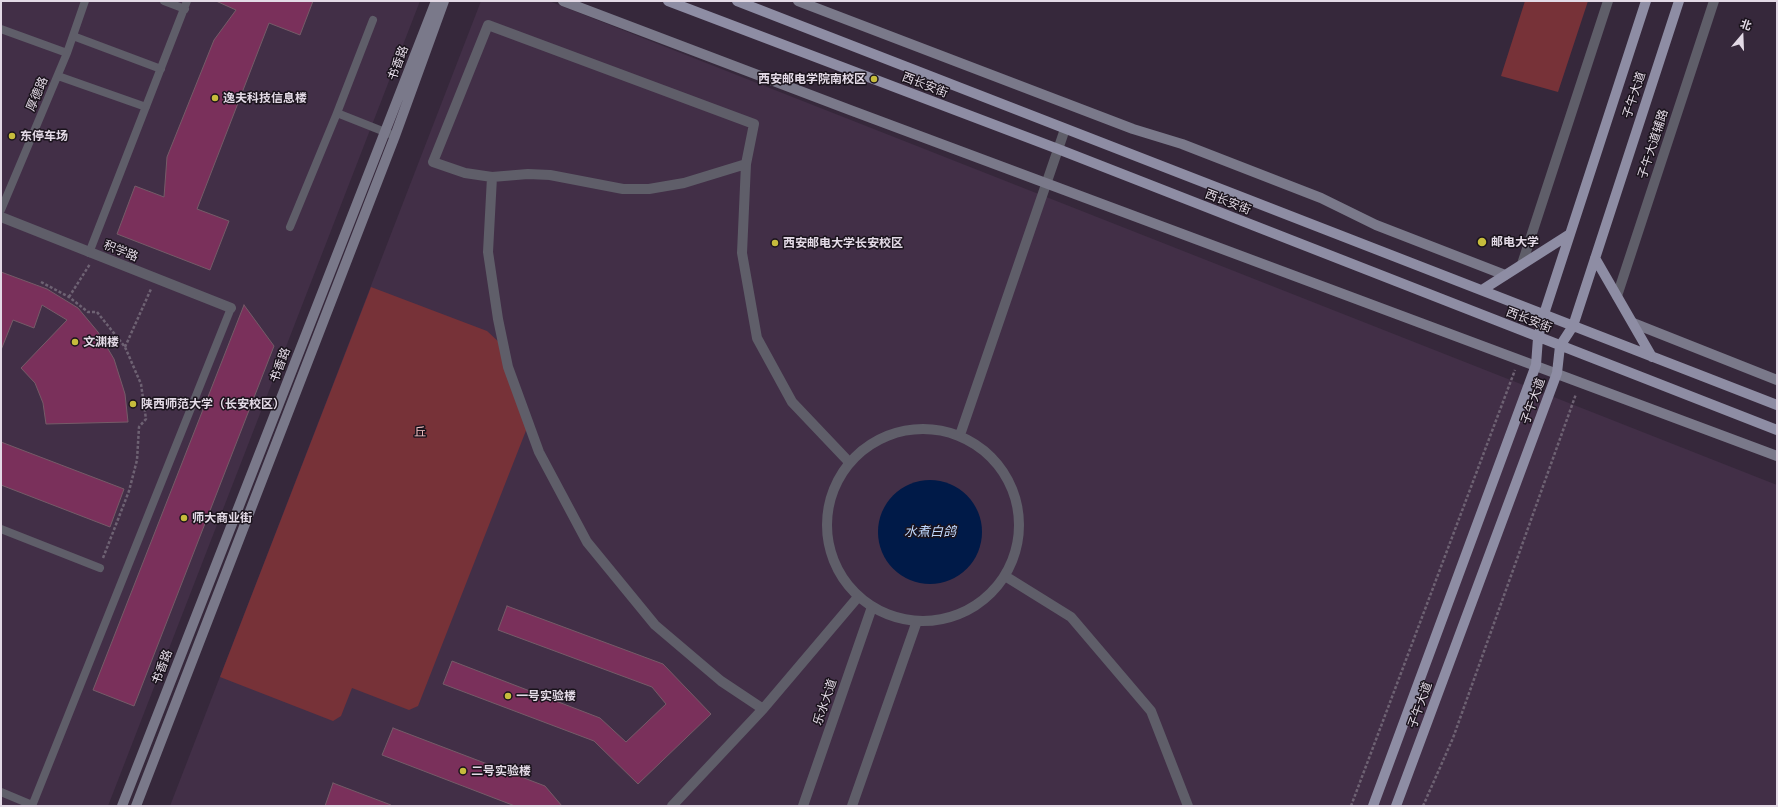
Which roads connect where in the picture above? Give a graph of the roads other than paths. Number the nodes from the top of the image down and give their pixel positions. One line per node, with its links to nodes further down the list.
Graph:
1 (85, 1): 17 (lane, 厚德路)
2 (164, 1): 14 (lane)
3 (187, 1): 14 (lane)
4 (436, 1): 24 (main road, 书香路)
5 (444, 1): 24 (main road, 书香路)
6 (564, 1): 28 (main road)
7 (668, 1): 25 (main road, 西长安街)
8 (737, 1): 23 (main road, 西长安街)
9 (798, 1): 36 (main road)
10 (1608, 1): 35 (street)
11 (1646, 1): 32 (main road, 子午大道)
12 (1679, 1): 34 (main road, 子午大道)
13 (1714, 1): 38 (street, 子午大道辅路)
14 (185, 9): 19 (lane)
15 (373, 20): 22 (lane)
16 (1, 29): 18 (lane)
17 (73, 36): 18 (lane, 厚德路); 19 (lane)
18 (67, 53): 20 (lane, 厚德路)
19 (161, 69): 21 (lane)
20 (58, 76): 21 (lane); 29 (lane, 厚德路)
21 (146, 107): 33 (lane)
22 (336, 113): 24 (lane); 31 (lane)
23 (1065, 129): 25 (street); 37 (main road, 西长安街)
24 (390, 134): 63 (main road, 书香路); 64 (main road, 书香路)
25 (1058, 149): 28 (street); 43 (main road, 西长安街)
26 (746, 164): 27 (street); 27 (street); 53 (street)
27 (492, 177): 60 (street)
28 (1046, 184): 46 (main road); 51 (street)
29 (1, 210)
30 (1, 217): 33 (street, 积学路)
31 (290, 227)
32 (1570, 234): 35 (main road); 40 (main road, 子午大道)
33 (92, 254): 39 (street, 积学路)
34 (1595, 258): 38 (main road); 42 (main road, 子午大道)
35 (1522, 264): 36 (main road)
36 (1505, 276): 37 (main road)
37 (1482, 290): 40 (main road, 西长安街)
38 (1617, 296): 41 (main road)
39 (231, 308): 62 (lane)
40 (1544, 314): 42 (main road, 西长安街); 43 (main road, 子午大道)
41 (1633, 323): 45 (main road); 48 (main road)
42 (1573, 326): 44 (main road, 子午大道); 45 (main road, 西长安街)
43 (1538, 338): 44 (main road, 西长安街); 46 (main road, 子午大道)
44 (1560, 346): 47 (main road, 子午大道); 50 (main road, 西长安街)
45 (1652, 356): 49 (main road, 西长安街)
46 (1536, 365): 47 (main road); 69 (main road, 子午大道)
47 (1557, 373): 52 (main road); 70 (main road, 子午大道)
48 (1777, 380)
49 (1777, 405)
50 (1777, 430)
51 (960, 435): 53 (street); 56 (street)
52 (1777, 456)
53 (849, 462): 57 (street)
54 (1, 529): 55 (lane)
55 (100, 568)
56 (1005, 576): 59 (street); 68 (street)
57 (858, 597): 58 (street); 60 (street)
58 (872, 607): 59 (street); 66 (street, 乐水大道)
59 (917, 621): 67 (street)
60 (763, 709): 65 (street)
61 (1, 792): 62 (lane)
62 (32, 805)
63 (122, 806)
64 (136, 806)
65 (672, 806)
66 (803, 806)
67 (852, 806)
68 (1188, 806)
69 (1373, 806)
70 (1396, 806)

